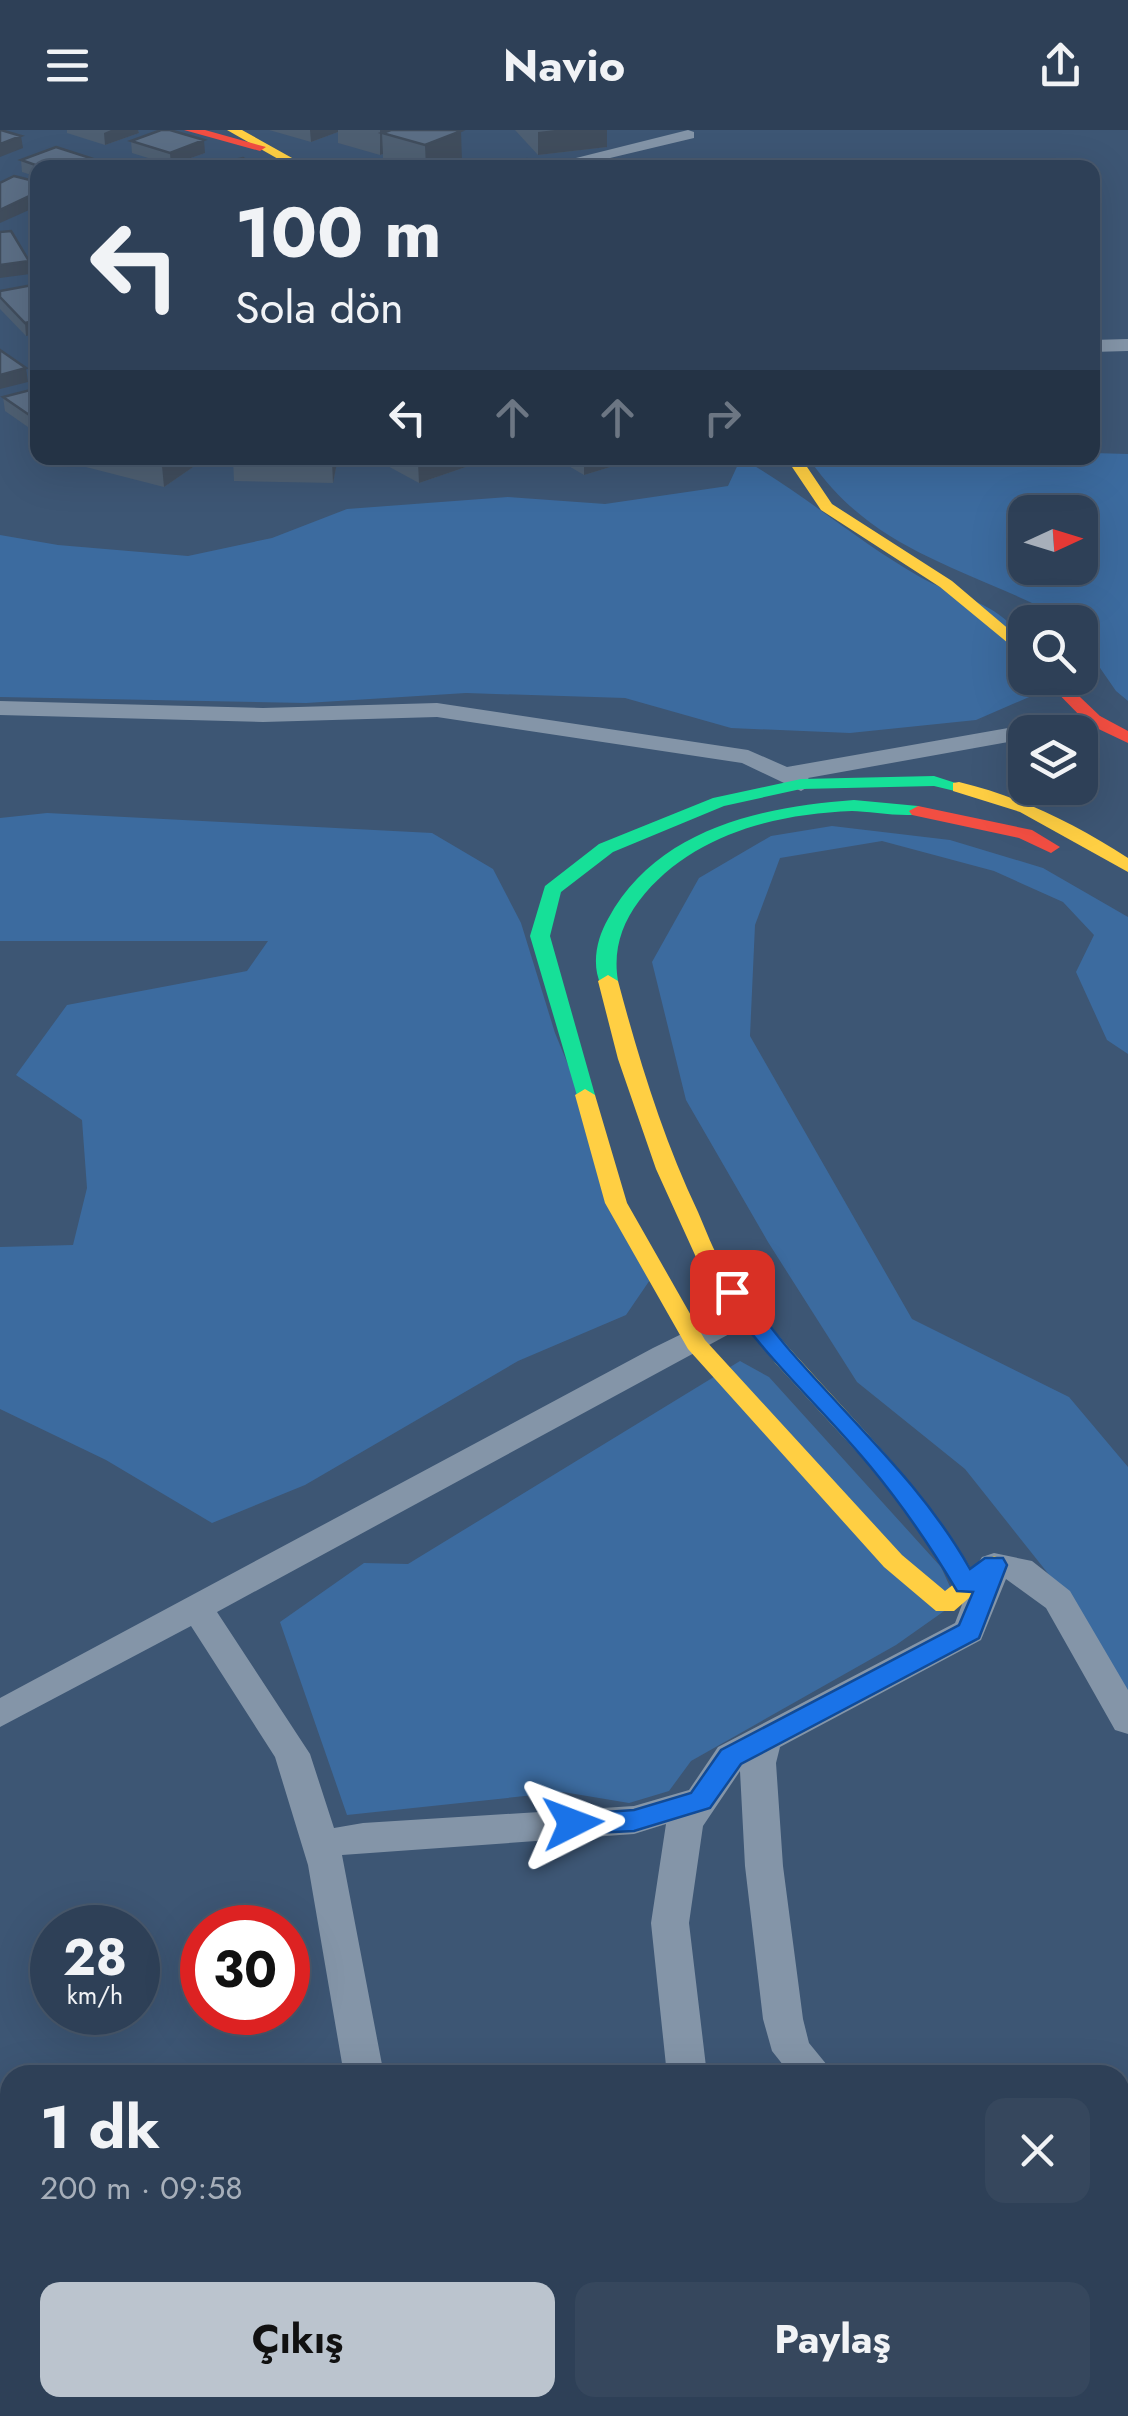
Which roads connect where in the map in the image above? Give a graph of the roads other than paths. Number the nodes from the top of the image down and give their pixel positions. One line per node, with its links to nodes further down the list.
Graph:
1 (190, 130): 4 (street)
2 (233, 130): 4 (street)
3 (688, 135): 6 (street)
4 (264, 147): 5 (street)
5 (289, 160)
6 (579, 160)
7 (1100, 346): 8 (street)
8 (1128, 346)
9 (799, 465): 10 (street)
10 (1008, 635)
11 (1068, 695): 13 (street)
12 (0, 708): 17 (street)
13 (1089, 715)
14 (1098, 722): 16 (street)
15 (1008, 737): 17 (street)
16 (1128, 738)
17 (792, 779): 18 (street); 21 (street)
18 (1128, 866)
19 (1128, 890): 20 (street)
20 (753, 1319): 21 (street); 22 (street)
21 (694, 1340): 22 (street); 23 (street)
22 (994, 1565): 25 (street); 26 (street)
23 (198, 1608): 24 (street); 28 (street)
24 (0, 1714)
25 (1128, 1722)
26 (765, 1738): 27 (street); 31 (street)
27 (700, 1800): 28 (street); 30 (street)
28 (320, 1845): 29 (street)
29 (362, 2065)
30 (686, 2065)
31 (807, 2065)

